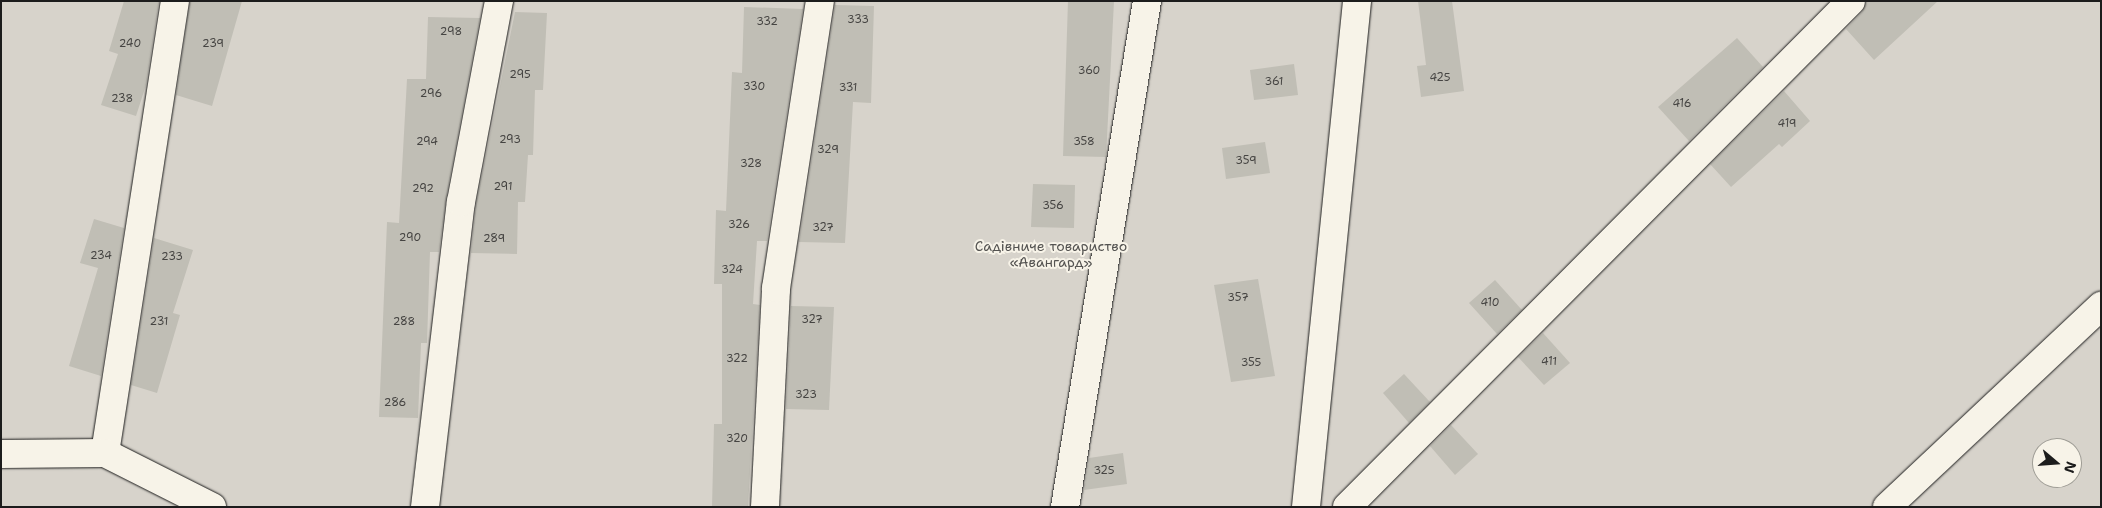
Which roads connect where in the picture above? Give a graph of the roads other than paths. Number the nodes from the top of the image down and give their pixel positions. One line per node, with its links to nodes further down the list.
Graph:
1 (174, 1): 8 (street)
2 (499, 1): 11 (street)
3 (820, 1): 12 (street)
4 (1147, 1): 13 (street)
5 (1357, 1): 14 (street)
6 (1851, 1): 15 (street)
7 (2101, 306): 16 (street)
8 (105, 453): 9 (street); 10 (street)
9 (1, 454)
10 (212, 507)
11 (424, 507)
12 (765, 507)
13 (1065, 507)
14 (1306, 507)
15 (1347, 507)
16 (1887, 507)

